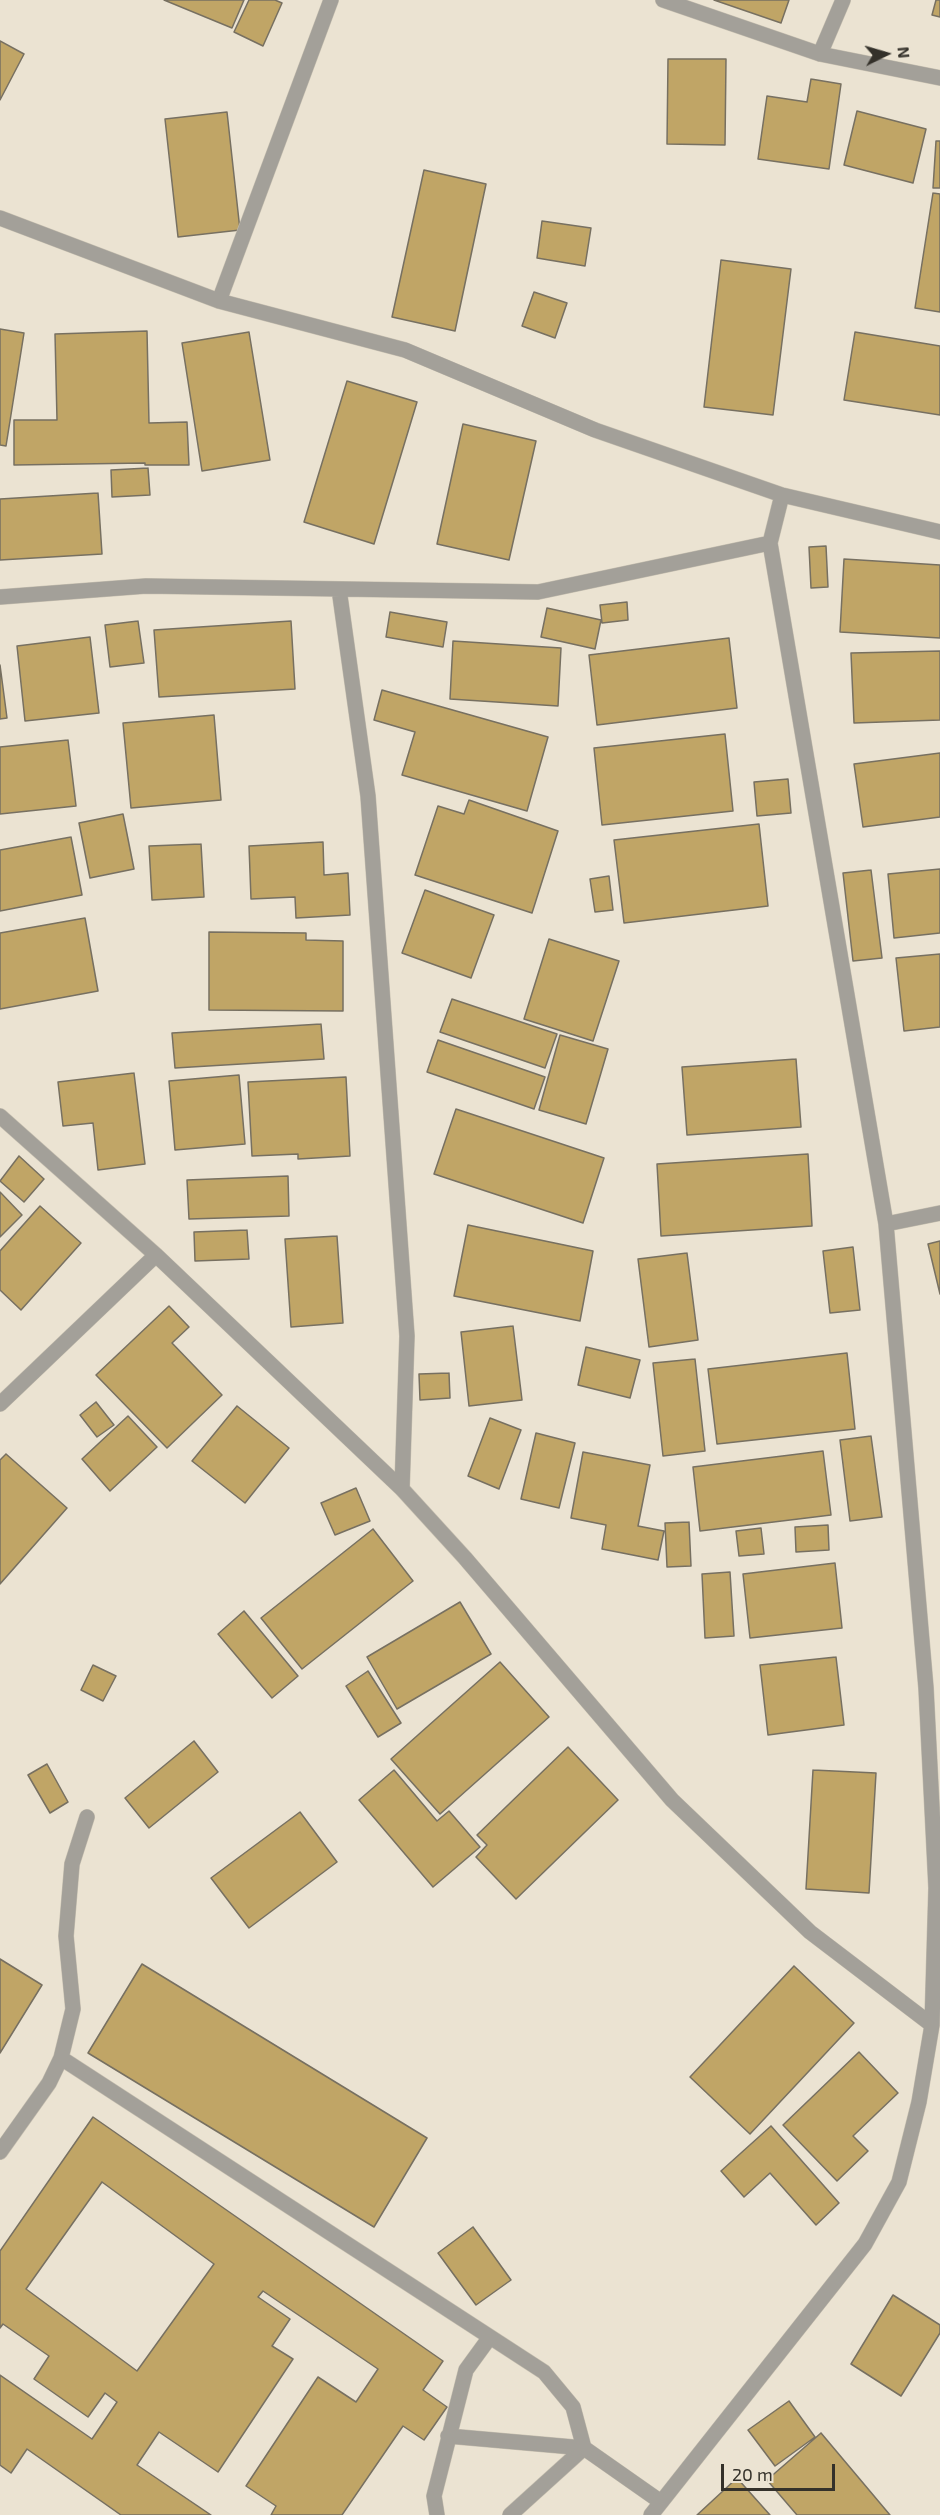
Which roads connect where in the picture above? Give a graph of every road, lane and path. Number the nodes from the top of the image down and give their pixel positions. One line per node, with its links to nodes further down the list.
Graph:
1 (331, 0): 7 (street)
2 (663, 0): 4 (street)
3 (843, 0): 4 (street)
4 (820, 54): 5 (street)
5 (940, 78)
6 (0, 218): 7 (street)
7 (219, 301): 8 (street)
8 (782, 495): 9 (street); 10 (street)
9 (940, 532)
10 (770, 543): 11 (street); 15 (street)
11 (339, 589): 12 (street); 18 (street)
12 (0, 597)
13 (0, 1116): 16 (street)
14 (940, 1213): 15 (street)
15 (886, 1224): 20 (street)
16 (156, 1255): 17 (street); 18 (street)
17 (0, 1404)
18 (402, 1490): 20 (street)
19 (87, 1817): 21 (street)
20 (932, 2025): 26 (street)
21 (61, 2058): 22 (street); 23 (street)
22 (0, 2152)
23 (490, 2337): 24 (street); 25 (street)
24 (448, 2436): 25 (street); 27 (street)
25 (584, 2448): 26 (street); 28 (street)
26 (661, 2502): 29 (street)
27 (437, 2515)
28 (510, 2515)
29 (651, 2515)

